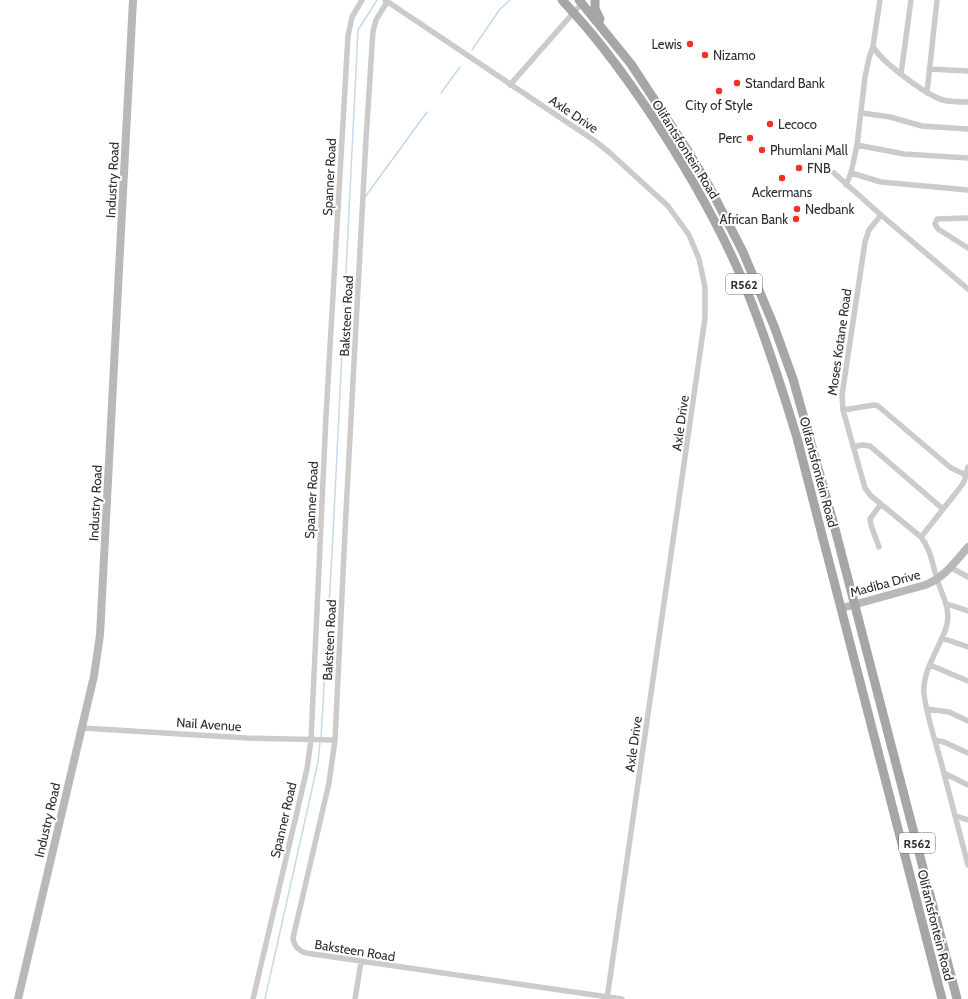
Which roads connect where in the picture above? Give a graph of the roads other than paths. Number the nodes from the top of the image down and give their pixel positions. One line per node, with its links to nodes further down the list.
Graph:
1 (133, 0): 53 (street, Industry Road)
2 (362, 0): 54 (street, Spanner Road)
3 (562, 0): 10 (main road, Olifantsfontein Road / R562)
4 (595, 0): 11 (main road)
5 (880, 0): 12 (street)
6 (911, 0): 15 (street)
7 (937, 0): 13 (street)
8 (386, 1): 16 (street, Axle Drive); 55 (street, Baksteen Road)
9 (580, 1): 10 (street); 11 (main road, Olifantsfontein Road / R562)
10 (573, 13): 16 (street); 45 (main road, Olifantsfontein Road / R562)
11 (611, 38): 43 (main road, Olifantsfontein Road / R562)
12 (873, 46): 15 (street); 19 (street)
13 (929, 69): 14 (street); 17 (street)
14 (968, 71)
15 (902, 74): 17 (street)
16 (510, 85): 64 (street, Axle Drive)
17 (927, 93): 18 (street)
18 (968, 102)
19 (862, 113): 20 (street); 21 (street)
20 (968, 129)
21 (857, 145): 22 (street); 23 (street)
22 (968, 158)
23 (851, 172): 25 (street); 26 (street)
24 (834, 173): 25 (street)
25 (846, 184): 27 (street)
26 (968, 190)
27 (881, 215): 30 (street); 31 (street, Moses Kotane Road)
28 (968, 218): 29 (street)
29 (968, 248)
30 (968, 289)
31 (843, 410): 32 (street, Moses Kotane Road); 34 (street)
32 (853, 447): 35 (street, Moses Kotane Road); 36 (street)
33 (968, 467): 34 (street)
34 (966, 475): 36 (street)
35 (881, 504): 37 (street, Moses Kotane Road); 38 (street)
36 (943, 509): 37 (street)
37 (921, 537): 42 (street, Moses Kotane Road)
38 (879, 547)
39 (968, 547): 40 (street, Madiba Drive)
40 (950, 567): 41 (street); 42 (street, Madiba Drive)
41 (968, 577)
42 (937, 580): 43 (street, Madiba Drive); 44 (street, Moses Kotane Road)
43 (854, 604): 45 (street, Madiba Drive); 70 (main road, Olifantsfontein Road / R562)
44 (947, 604): 46 (street); 47 (street, Moses Kotane Road)
45 (842, 608): 69 (main road, Olifantsfontein Road / R562)
46 (968, 611)
47 (942, 638): 48 (street); 49 (street, Moses Kotane Road)
48 (968, 647)
49 (930, 665): 50 (street); 51 (street, Moses Kotane Road)
50 (968, 680)
51 (927, 709): 52 (street); 56 (street, Moses Kotane Road)
52 (968, 721)
53 (82, 728): 54 (street, Nail Avenue); 65 (street, Industry Road)
54 (311, 740): 55 (street, Nail Avenue); 66 (street, Spanner Road)
55 (335, 740): 63 (street, Baksteen Road)
56 (935, 740): 57 (street); 58 (street, Moses Kotane Road)
57 (968, 753)
58 (944, 773): 59 (street); 60 (street, Moses Kotane Road)
59 (968, 785)
60 (956, 816): 61 (street); 62 (street, Moses Kotane Road)
61 (968, 820)
62 (968, 865)
63 (361, 962): 64 (street, Baksteen Road); 67 (street)
64 (607, 998): 68 (street, Baksteen Road)
65 (18, 999)
66 (253, 999)
67 (355, 999)
68 (622, 999)
69 (942, 999)
70 (957, 999)

